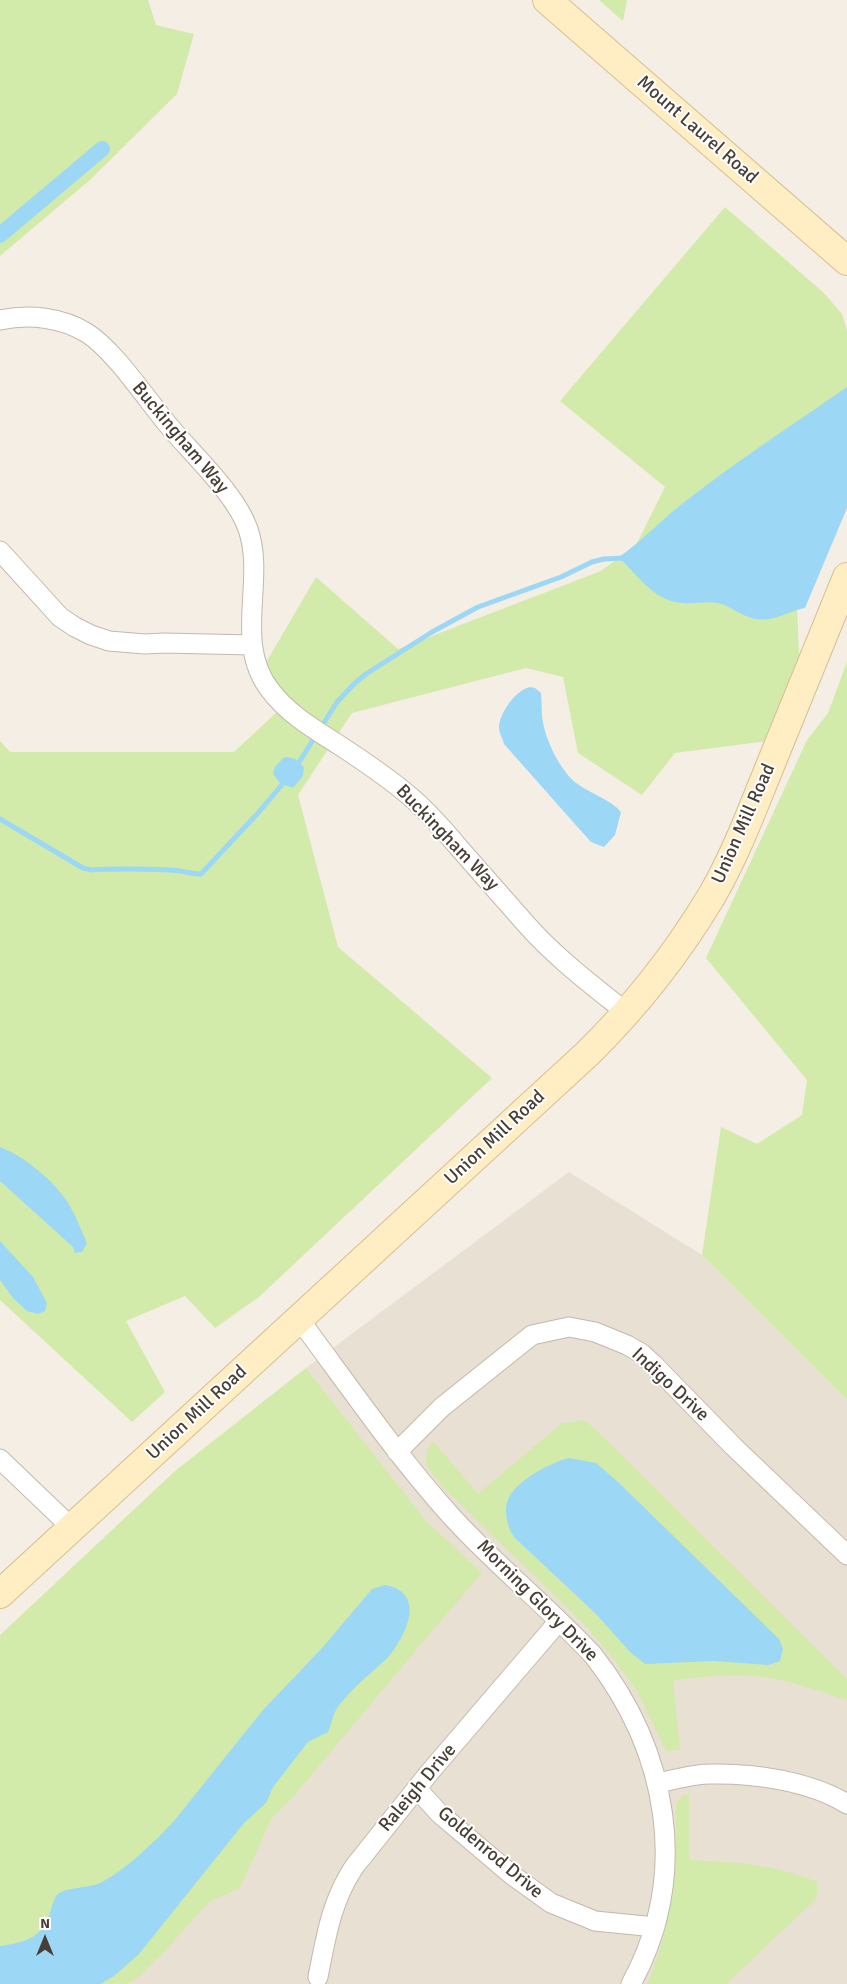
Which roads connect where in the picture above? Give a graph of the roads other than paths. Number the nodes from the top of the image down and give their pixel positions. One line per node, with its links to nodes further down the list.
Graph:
1 (547, 0): 2 (street, Mount Laurel Road)
2 (847, 261)
3 (0, 320): 6 (street, Buckingham Way)
4 (0, 551): 6 (street)
5 (847, 577): 7 (street, Union Mill Road)
6 (252, 645): 7 (street, Buckingham Way)
7 (627, 1013): 8 (street, Union Mill Road)
8 (299, 1319): 9 (street, Morning Glory Drive); 11 (street, Union Mill Road)
9 (397, 1452): 12 (street, Indigo Drive); 14 (street, Morning Glory Drive)
10 (0, 1459): 11 (street)
11 (72, 1528): 13 (street, Union Mill Road)
12 (847, 1556)
13 (0, 1594)
14 (559, 1621): 15 (street, Morning Glory Drive); 16 (street, Raleigh Drive)
15 (657, 1783): 17 (street); 18 (street, Morning Glory Drive)
16 (417, 1789): 18 (street, Goldenrod Drive); 19 (street, Raleigh Drive)
17 (847, 1804)
18 (655, 1927): 20 (street, Morning Glory Drive)
19 (318, 1977)
20 (631, 1984)

